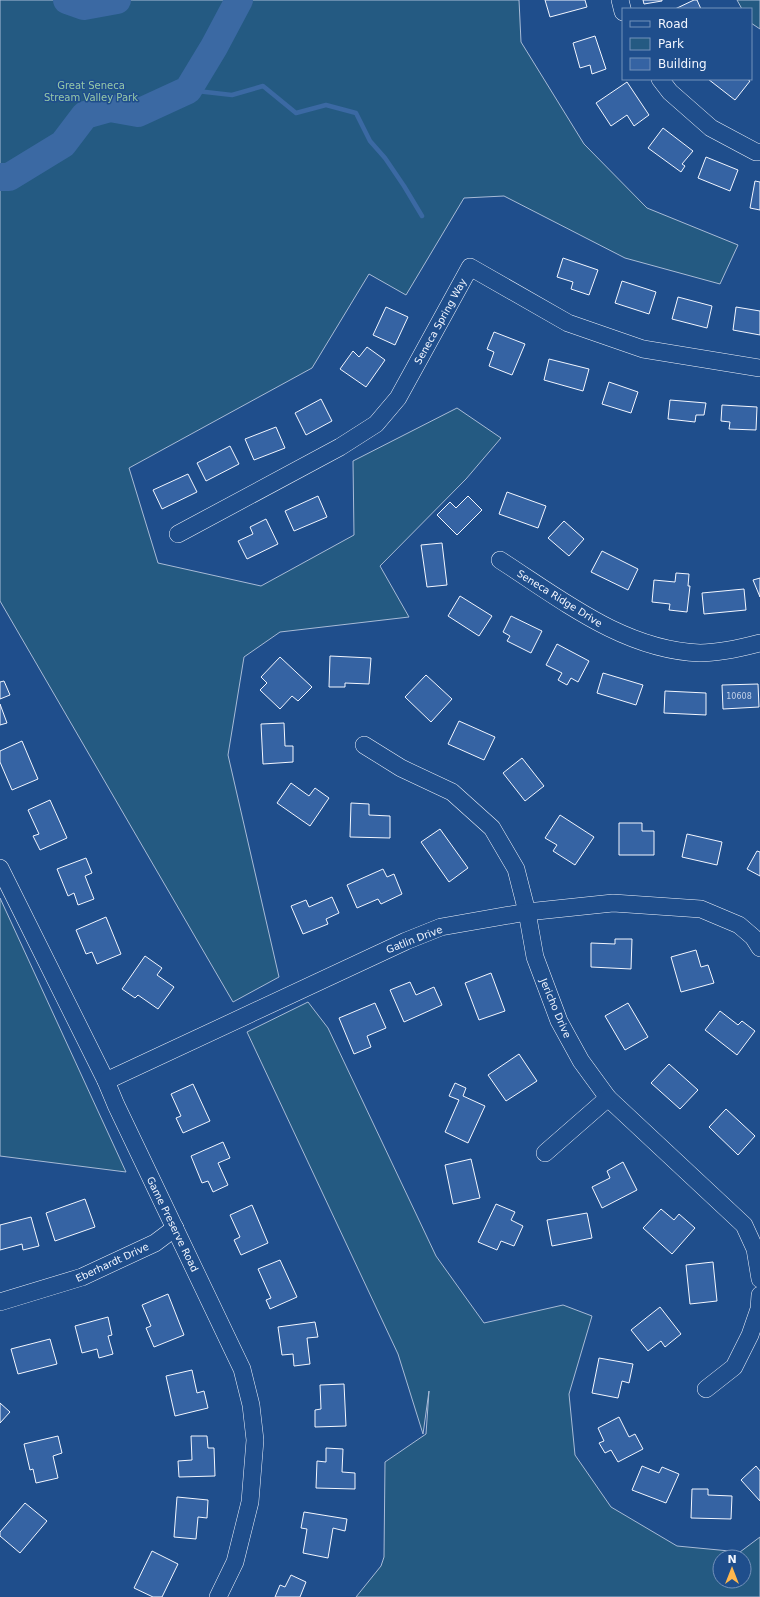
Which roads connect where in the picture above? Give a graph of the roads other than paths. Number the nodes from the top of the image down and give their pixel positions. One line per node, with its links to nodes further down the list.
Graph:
1 (661, 80): 2 (street)
2 (760, 152)
3 (760, 368): 4 (street, Seneca Spring Way)
4 (178, 534)
5 (500, 560): 6 (street, Seneca Ridge Drive)
6 (760, 643)
7 (364, 745): 9 (street, Jericho Drive)
8 (0, 868): 11 (street, Game Preserve Road)
9 (527, 912): 10 (street, Gatlin Drive); 11 (street, Gatlin Drive); 12 (street, Jericho Drive)
10 (760, 948)
11 (106, 1080): 14 (street, Game Preserve Road)
12 (608, 1098): 13 (street); 15 (street, Jericho Drive)
13 (545, 1153)
14 (175, 1228): 17 (street, Eberhardt Drive); 19 (street, Game Preserve Road)
15 (760, 1278)
16 (760, 1295): 18 (street)
17 (0, 1302)
18 (706, 1389)
19 (218, 1597)

